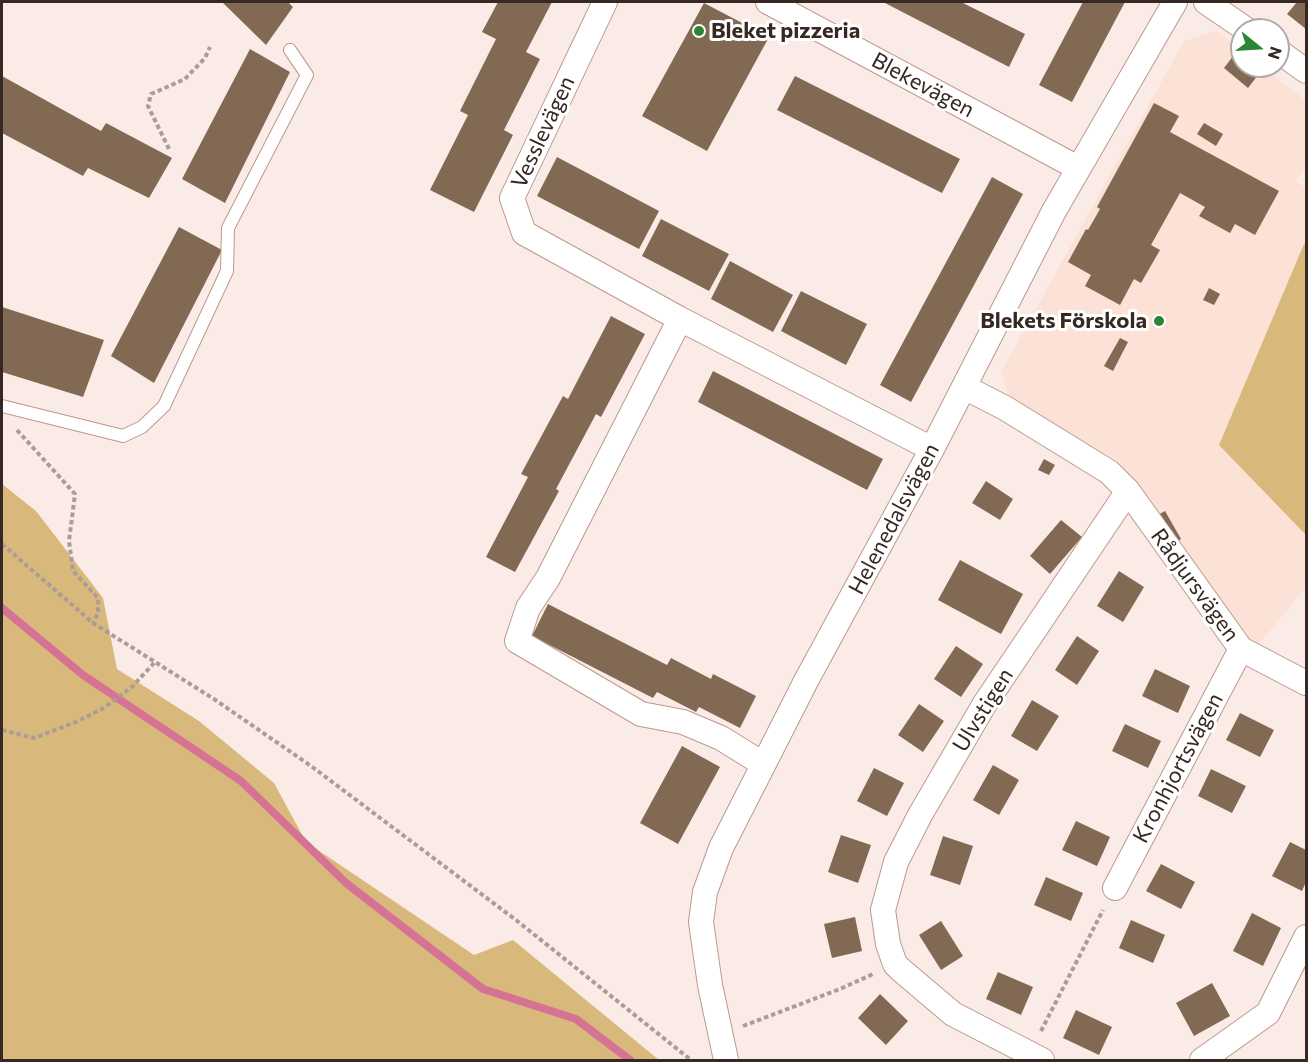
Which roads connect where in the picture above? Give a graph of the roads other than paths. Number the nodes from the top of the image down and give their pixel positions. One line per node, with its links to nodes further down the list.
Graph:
1 (605, 2): 10 (street, Vesslevägen)
2 (768, 2): 9 (street, Blekevägen)
3 (1175, 2): 9 (street, Helenedalsvägen)
4 (1206, 2): 5 (street)
5 (1230, 18)
6 (290, 50): 12 (lane)
7 (1290, 60): 8 (street)
8 (1306, 71)
9 (1078, 168): 11 (street, Helenedalsvägen)
10 (680, 319): 13 (street, Vesslevägen); 17 (street)
11 (964, 387): 13 (street, Helenedalsvägen); 14 (street)
12 (2, 406)
13 (932, 449): 17 (street, Helenedalsvägen)
14 (1128, 491): 15 (street, Rådjursvägen); 20 (street, Ulvstigen)
15 (1241, 649): 16 (street, Rådjursvägen); 18 (street, Kronhjortsvägen)
16 (1306, 683)
17 (763, 764): 21 (street, Helenedalsvägen)
18 (1114, 888)
19 (1306, 937): 22 (street)
20 (1035, 1057)
21 (726, 1060)
22 (1202, 1060)

